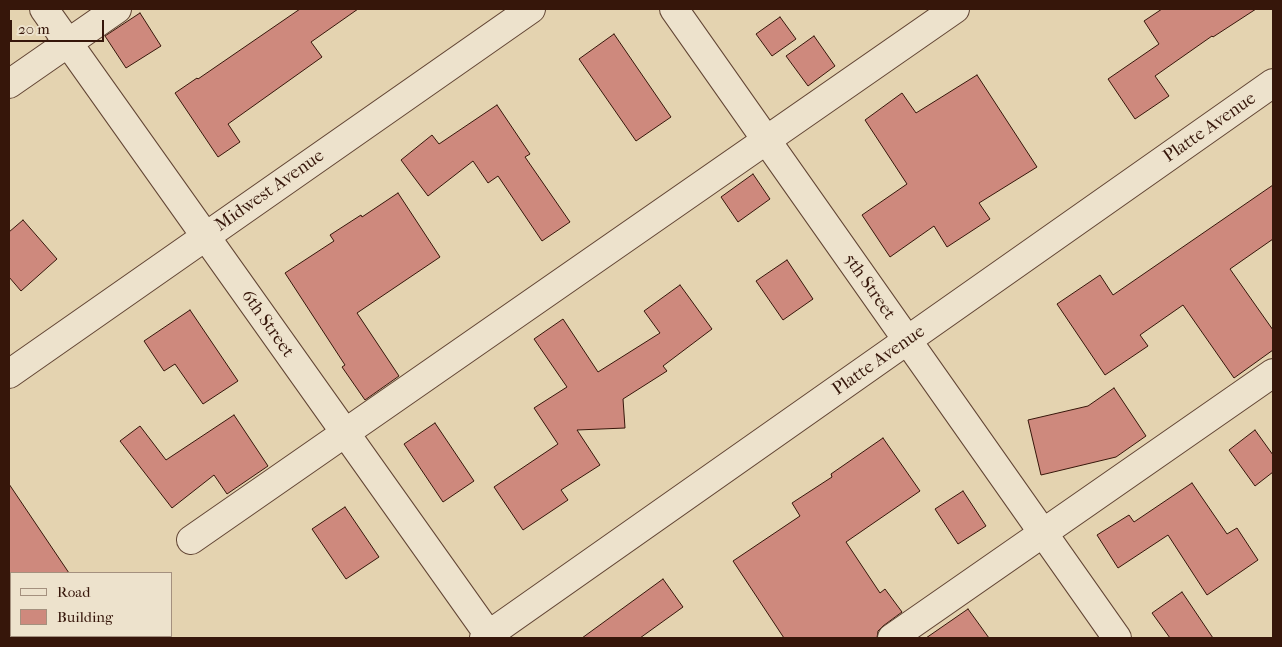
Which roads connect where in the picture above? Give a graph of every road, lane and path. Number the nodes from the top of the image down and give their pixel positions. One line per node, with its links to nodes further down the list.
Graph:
1 (44, 9): 6 (street, 6th Street)
2 (117, 9): 6 (street)
3 (531, 9): 10 (street, Midwest Avenue)
4 (674, 9): 9 (street, 5th Street)
5 (954, 9): 9 (street)
6 (68, 43): 8 (street); 10 (street, 6th Street)
7 (1273, 83): 11 (street, Platte Avenue)
8 (9, 84)
9 (766, 140): 11 (street, 5th Street); 14 (street)
10 (205, 236): 13 (street, Midwest Avenue); 14 (street, 6th Street)
11 (907, 341): 15 (street, 5th Street); 17 (street, Platte Avenue)
12 (1273, 373): 15 (street)
13 (9, 374)
14 (345, 433): 16 (street); 17 (street, 6th Street)
15 (1043, 533): 18 (street); 19 (street, 5th Street)
16 (191, 540)
17 (488, 637)
18 (892, 638)
19 (1116, 638)

